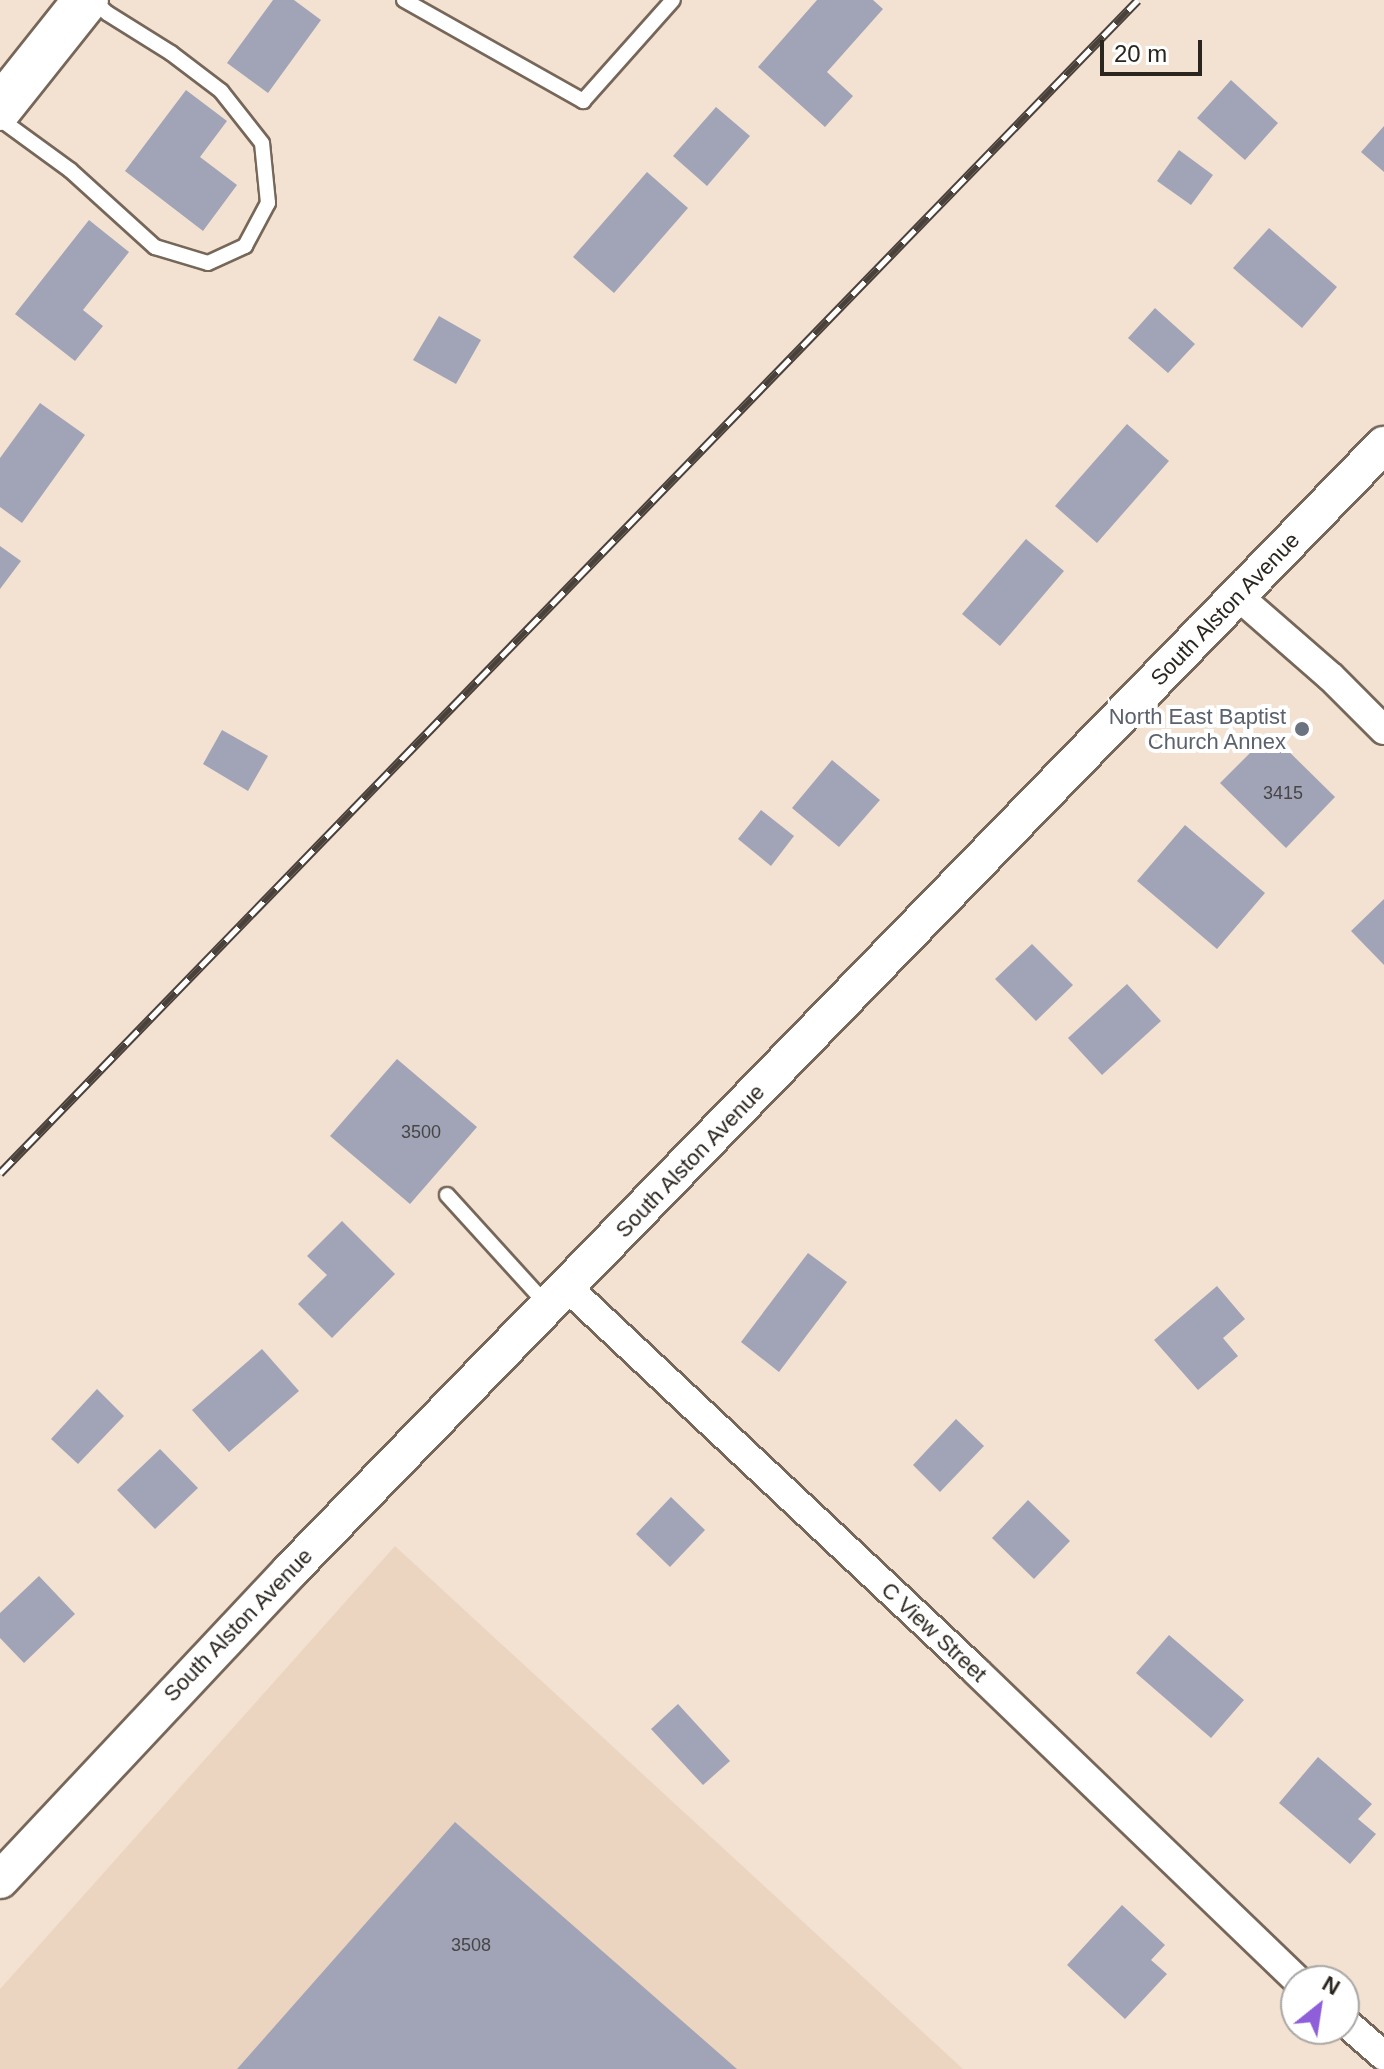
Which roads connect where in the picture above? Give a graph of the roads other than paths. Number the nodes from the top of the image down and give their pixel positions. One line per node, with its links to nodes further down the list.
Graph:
1 (86, 0): 5 (main road)
2 (93, 0): 6 (lane)
3 (404, 0): 4 (lane)
4 (673, 0)
5 (0, 108)
6 (0, 119)
7 (1384, 445): 8 (street, South Alston Avenue)
8 (1238, 596): 9 (street); 11 (street, South Alston Avenue)
9 (1384, 730)
10 (447, 1195): 11 (lane)
11 (557, 1297): 12 (street, South Alston Avenue); 13 (street, C View Street)
12 (0, 1880)
13 (1281, 1965)
14 (1360, 2035): 15 (street)
15 (1384, 2056)

